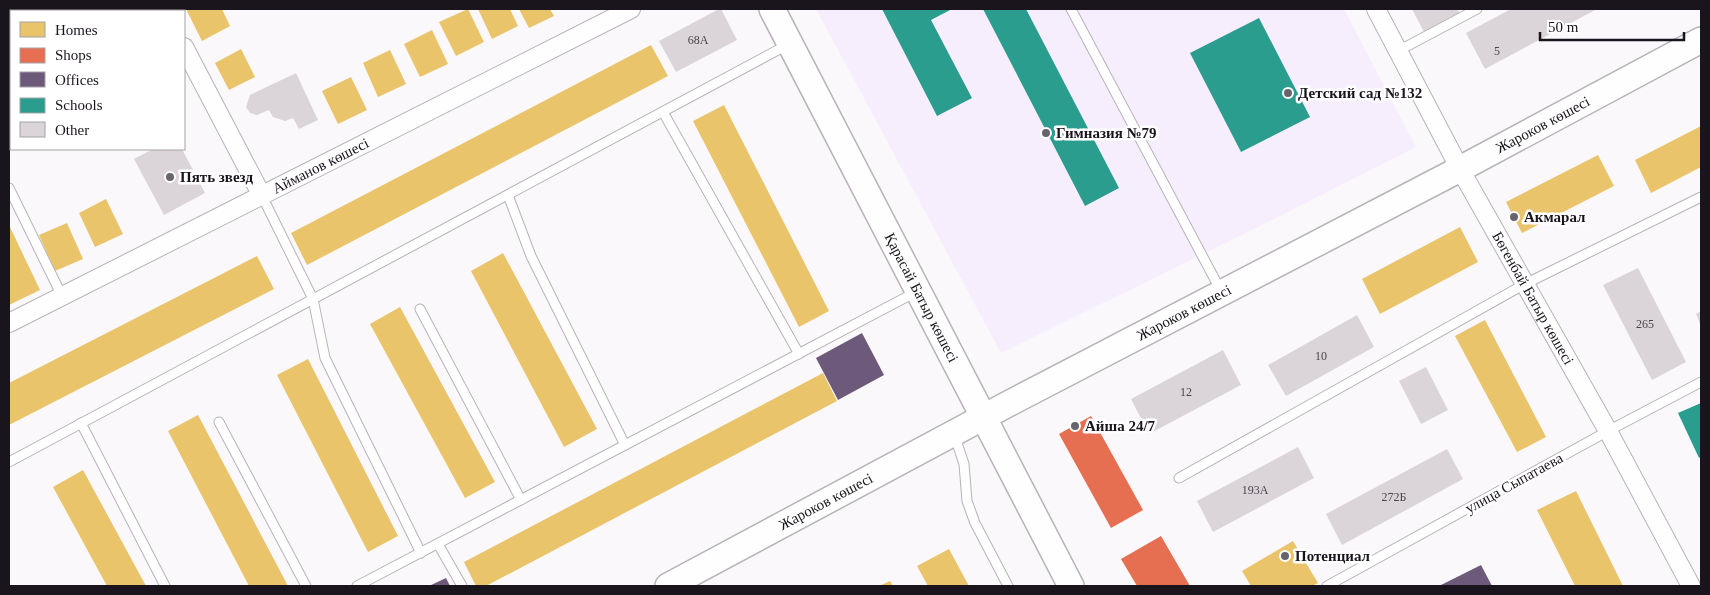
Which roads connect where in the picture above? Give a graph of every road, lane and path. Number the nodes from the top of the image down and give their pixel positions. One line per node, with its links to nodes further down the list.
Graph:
1 (632, 9): 14 (street, Айманов көшесі)
2 (772, 9): 7 (street, Қарасай Батыр көшесі)
3 (1072, 9): 18 (lane)
4 (1376, 9): 9 (street, Бөгенбай Батыр көшесі)
5 (1476, 9): 9 (lane)
6 (1701, 40): 11 (street, Жароков көшесі)
7 (790, 44): 10 (lane); 17 (street, Қарасай Батыр көшесі)
8 (185, 49): 14 (street)
9 (1398, 51): 11 (street, Бөгенбай Батыр көшесі)
10 (663, 112): 13 (lane); 23 (lane)
11 (1460, 169): 16 (street, Бөгенбай Батыр көшесі); 18 (street, Жароков көшесі)
12 (9, 188): 19 (lane)
13 (508, 195): 20 (lane); 30 (lane)
14 (262, 196): 19 (street, Айманов көшесі); 20 (lane)
15 (1701, 197): 16 (lane)
16 (1525, 284): 28 (street, Бөгенбай Батыр көшесі); 32 (lane)
17 (918, 292): 23 (lane); 25 (street, Қарасай Батыр көшесі)
18 (1222, 294): 25 (street, Жароков көшесі)
19 (62, 296): 22 (street, Айманов көшесі)
20 (313, 299): 27 (lane); 35 (lane)
21 (420, 309): 33 (lane)
22 (9, 323)
23 (799, 354): 30 (lane)
24 (1701, 382): 28 (lane, улица Сыпатаева)
25 (983, 418): 29 (street, Жароков көшесі); 42 (street, Қарасай Батыр көшесі)
26 (219, 422): 37 (lane)
27 (81, 423): 31 (lane); 36 (lane)
28 (1608, 431): 43 (lane, улица Сыпатаева); 44 (street, Бөгенбай Батыр көшесі)
29 (954, 434): 40 (street, Жароков көшесі); 41 (lane)
30 (625, 445): 33 (lane)
31 (9, 462)
32 (1179, 478)
33 (521, 500): 34 (lane)
34 (438, 544): 35 (lane); 39 (lane)
35 (421, 553): 38 (lane)
36 (165, 586)
37 (306, 586)
38 (356, 586)
39 (462, 586)
40 (668, 586)
41 (1008, 586)
42 (1071, 586)
43 (1327, 586)
44 (1691, 586)

